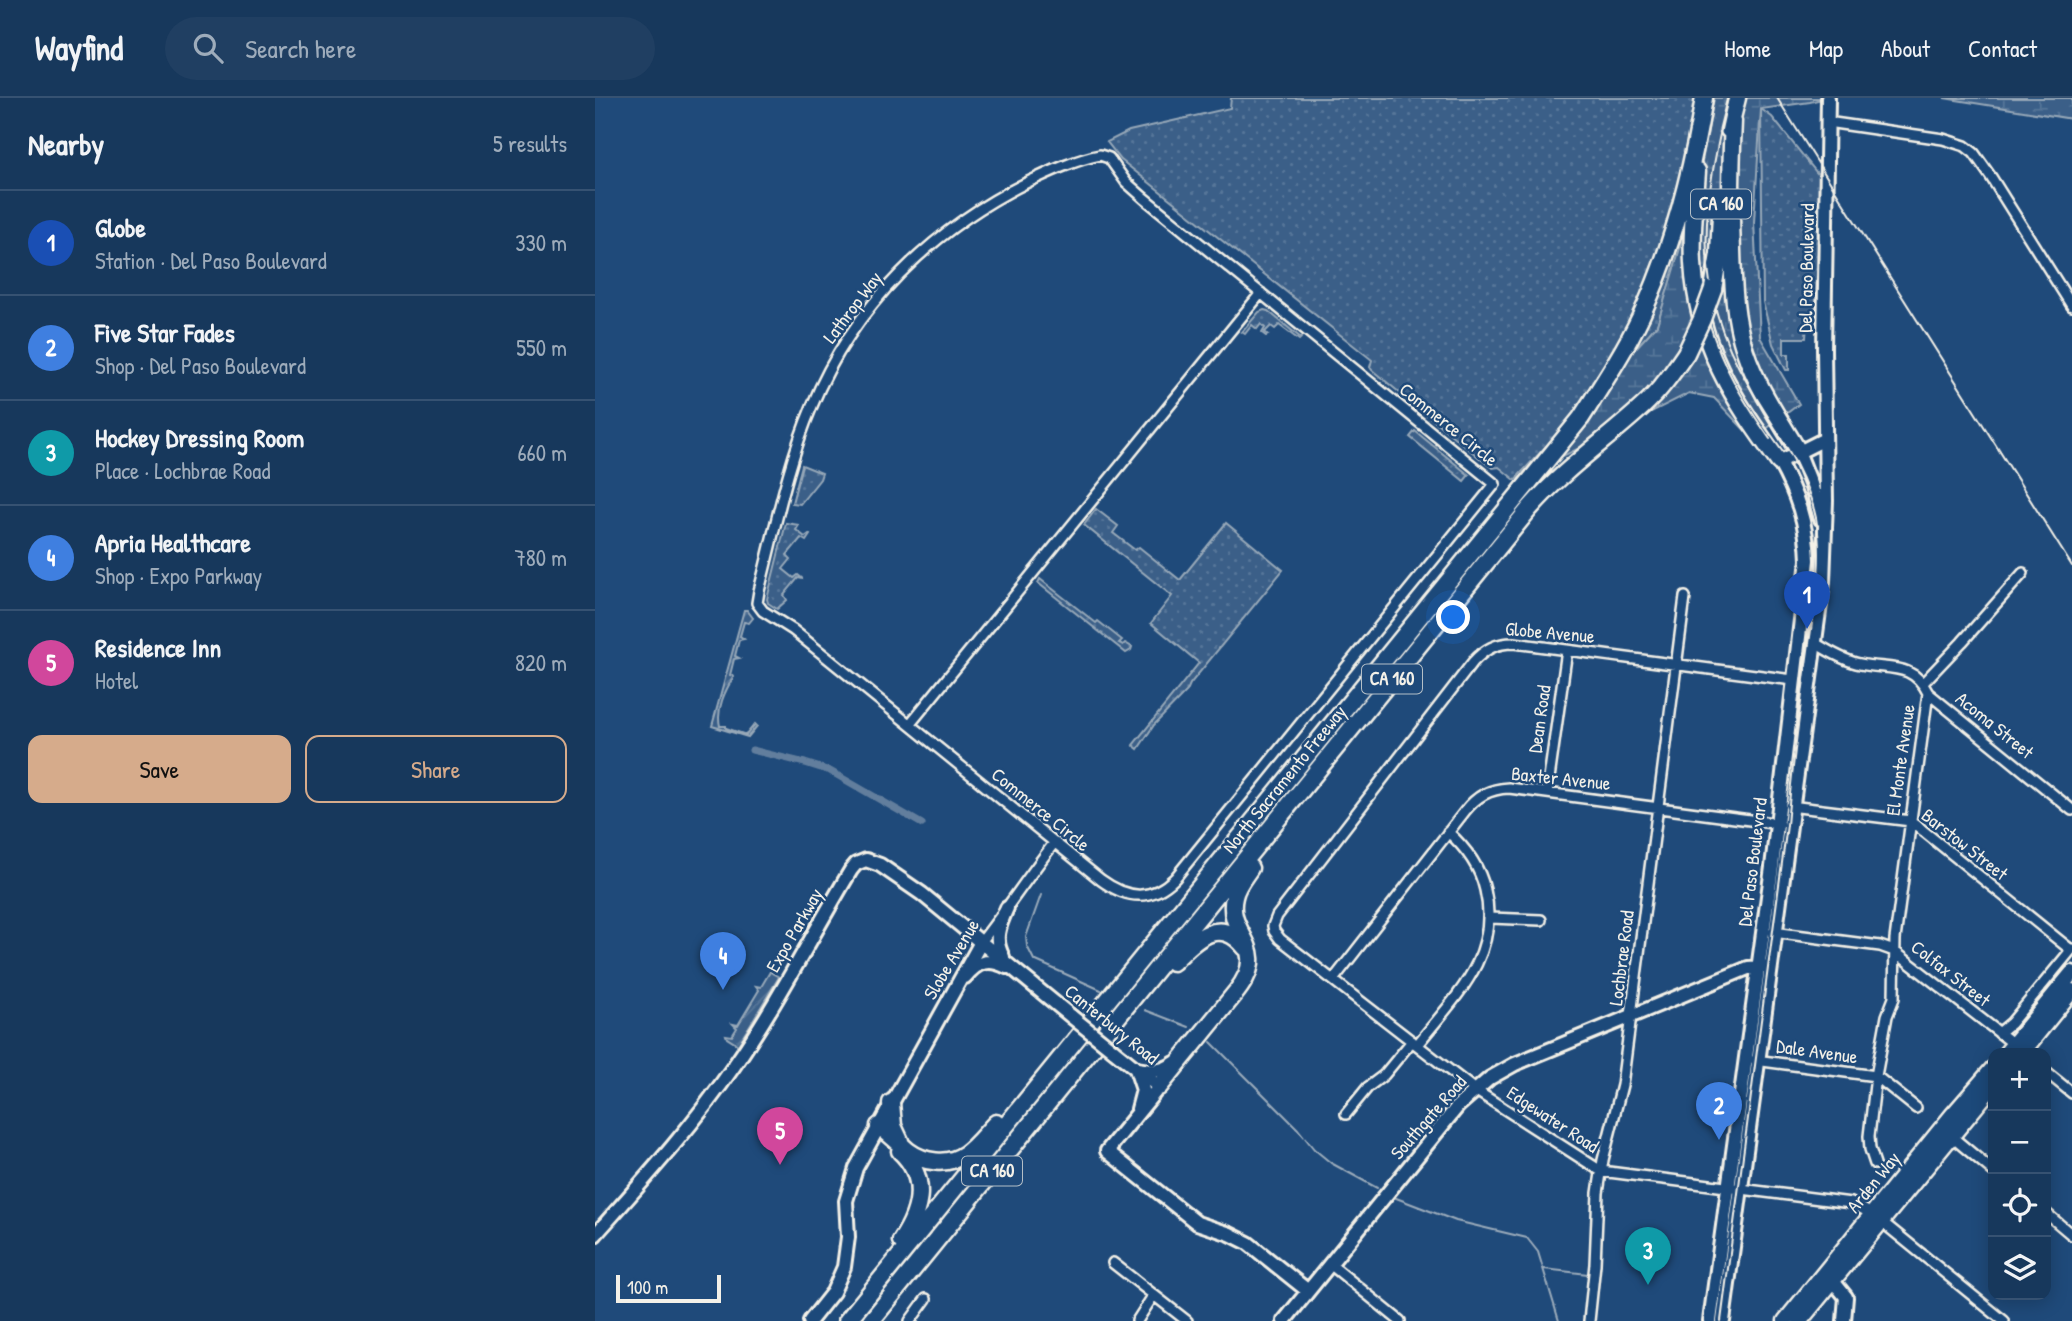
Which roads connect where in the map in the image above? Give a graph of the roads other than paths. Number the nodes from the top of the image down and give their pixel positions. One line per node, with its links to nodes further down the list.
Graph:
1 (1704, 98): 6 (highway, North Sacramento Freeway / CA 160)
2 (1737, 98): 4 (highway, North Sacramento Freeway / CA 160)
3 (1828, 98): 5 (street, Del Paso Boulevard)
4 (1733, 121): 10 (highway); 22 (highway, North Sacramento Freeway / CA 160, bridge)
5 (1827, 122): 8 (street); 9 (street, Del Paso Boulevard)
6 (1700, 124): 11 (highway); 54 (highway, North Sacramento Freeway / CA 160)
7 (1261, 293): 21 (street); 21 (street, Lathrop Way); 31 (street, Commerce Circle)
8 (2072, 306)
9 (1825, 439): 10 (street); 12 (street, Del Paso Boulevard)
10 (1798, 452): 11 (street); 12 (street)
11 (1779, 462): 18 (street, Del Paso Boulevard)
12 (1824, 541): 15 (street, Del Paso Boulevard)
13 (2024, 573): 19 (street, El Monte Avenue)
14 (1685, 597): 17 (street, Lochbrae Road)
15 (1815, 643): 19 (street); 25 (street, Del Paso Boulevard)
16 (1567, 649): 17 (street, Globe Avenue); 23 (street, Dean Road); 35 (street, Globe Avenue)
17 (1677, 664): 18 (street, Globe Avenue); 26 (street, Lochbrae Road)
18 (1793, 680): 24 (street, Del Paso Boulevard)
19 (1923, 683): 20 (street, El Monte Avenue)
20 (1928, 693): 27 (street, Acoma Street); 28 (street, El Monte Avenue)
21 (910, 724): 31 (street, Commerce Circle)
22 (1332, 752): 40 (highway); 51 (highway, North Sacramento Freeway / CA 160)
23 (1547, 793): 26 (street, Baxter Avenue); 30 (street, Baxter Avenue)
24 (1778, 804): 25 (street, Barstow Street); 29 (street, Del Paso Boulevard)
25 (1792, 806): 28 (street, Barstow Street); 29 (street, Del Paso Boulevard)
26 (1658, 807): 29 (street, Baxter Avenue); 50 (street, Lochbrae Road)
27 (2072, 810)
28 (1910, 821): 38 (street, Barstow Street); 39 (street, El Monte Avenue)
29 (1783, 824): 36 (street, Del Paso Boulevard)
30 (1448, 832): 33 (street); 46 (street, Baxter Avenue)
31 (1055, 842): 32 (street, Slobe Avenue)
32 (1007, 908): 37 (street, Slobe Avenue); 41 (street)
33 (1490, 918): 34 (street); 53 (street)
34 (1541, 920)
35 (1273, 926): 46 (street, Edgewater Road)
36 (1769, 932): 39 (street, Colfax Street); 43 (street, Del Paso Boulevard)
37 (981, 942): 41 (street, Canterbury Road); 47 (street, Slobe Avenue); 81 (street, Expo Parkway)
38 (2071, 950): 52 (street)
39 (1894, 951): 42 (street, Colfax Street); 49 (street, El Monte Avenue)
40 (1250, 955): 51 (highway); 58 (highway)
41 (1005, 960): 44 (street, Canterbury Road)
42 (1913, 965): 49 (street, El Monte Avenue); 52 (street, Colfax Street)
43 (1764, 967): 50 (street, Southgate Road); 59 (street, Del Paso Boulevard)
44 (1019, 973): 47 (street); 60 (street, Canterbury Road, bridge)
45 (2072, 973): 56 (main road)
46 (1333, 980): 53 (street, Edgewater Road)
47 (955, 987): 68 (street, Slobe Avenue)
48 (2072, 991): 57 (main road)
49 (1894, 992): 62 (street, El Monte Avenue)
50 (1631, 1016): 65 (street, Southgate Road); 77 (street, Lochbrae Road)
51 (1114, 1021): 92 (highway, North Sacramento Freeway / CA 160)
52 (1999, 1033): 55 (street, Colfax Street)
53 (1414, 1043): 65 (street, Edgewater Road); 70 (street)
54 (1074, 1044): 74 (highway); 91 (highway, North Sacramento Freeway / CA 160)
55 (2014, 1048)
56 (2019, 1048)
57 (2020, 1048)
58 (1184, 1056): 60 (street); 64 (highway)
59 (1752, 1060): 62 (street, Dale Avenue); 78 (street, Del Paso Boulevard)
60 (1136, 1069): 64 (street, Canterbury Road); 71 (street)
61 (1988, 1074): 80 (main road, Arden Way)
62 (1877, 1076): 69 (street, Dale Avenue); 75 (street, El Monte Avenue)
63 (2051, 1076): 67 (street)
64 (1159, 1087): 71 (street, Canterbury Road)
65 (1475, 1090): 77 (street, Edgewater Road); 84 (street, Southgate Road)
66 (1988, 1092): 73 (main road, Arden Way)
67 (2072, 1093)
68 (891, 1103): 72 (street, Slobe Avenue); 74 (highway)
69 (1916, 1108)
70 (1346, 1114)
71 (1133, 1119): 86 (street, Canterbury Road)
72 (876, 1131): 74 (highway); 90 (street, Slobe Avenue); 91 (highway)
73 (1951, 1136): 76 (street); 80 (main road, Arden Way)
74 (901, 1143)
75 (1875, 1164)
76 (1988, 1167)
77 (1601, 1171): 78 (street, Edgewater Road); 98 (street, Lochbrae Road)
78 (1735, 1187): 80 (street, Edgewater Road); 99 (street, Del Paso Boulevard); 100 (street, Del Paso Boulevard)
79 (2051, 1217): 82 (street)
80 (1877, 1218): 85 (main road, Arden Way); 89 (main road, Arden Way); 102 (street, Edgewater Road)
81 (595, 1235)
82 (2072, 1235)
83 (1113, 1263): 87 (street)
84 (1331, 1264): 86 (street, Southgate Road); 97 (street)
85 (1833, 1281): 89 (main road, Arden Way); 101 (street)
86 (1308, 1291): 96 (street, Southgate Road)
87 (1153, 1296): 94 (street); 95 (street)
88 (926, 1299): 93 (street)
89 (1792, 1319)
90 (810, 1321)
91 (847, 1321)
92 (870, 1321)
93 (910, 1321)
94 (1137, 1321)
95 (1187, 1321)
96 (1285, 1321)
97 (1400, 1321)
98 (1589, 1321)
99 (1710, 1321)
100 (1723, 1321)
101 (1844, 1321)
102 (2004, 1321)

